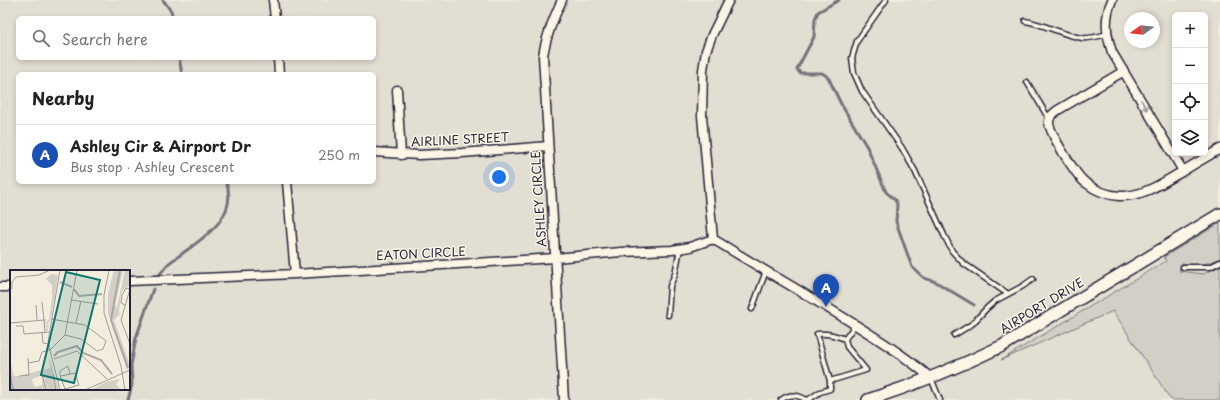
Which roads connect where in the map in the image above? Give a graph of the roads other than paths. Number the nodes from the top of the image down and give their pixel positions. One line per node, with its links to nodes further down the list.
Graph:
1 (273, 0): 6 (street)
2 (562, 0): 15 (street, ASHLEY CIRCLE)
3 (729, 0): 22 (street)
4 (886, 0): 31 (lane)
5 (1112, 0): 8 (street)
6 (275, 16)
7 (1025, 21): 8 (lane)
8 (1107, 34): 10 (street)
9 (278, 60): 11 (street)
10 (1124, 71): 14 (street); 19 (street, one-way to 19)
11 (279, 72)
12 (1027, 82): 14 (lane)
13 (397, 90): 18 (street)
14 (1050, 119): 19 (street)
15 (548, 146): 18 (street, AIRLINE STREET); 24 (street, ASHLEY CIRCLE)
16 (1220, 149): 19 (street)
17 (376, 152): 18 (street, AIRLINE STREET)
18 (401, 155)
19 (1183, 171)
20 (288, 184): 28 (street)
21 (1220, 214): 37 (street, AIRPORT DRIVE)
22 (713, 239): 23 (street, EATON CIRCLE); 27 (street)
23 (680, 248): 24 (street, EATON CIRCLE); 33 (lane)
24 (555, 258): 28 (street, EATON CIRCLE); 39 (street, ASHLEY CIRCLE)
25 (1220, 262): 26 (lane)
26 (1183, 267)
27 (766, 271): 32 (lane); 34 (street)
28 (295, 274): 30 (street, EATON CIRCLE)
29 (1033, 279): 31 (lane)
30 (130, 281)
31 (1008, 294): 35 (lane)
32 (752, 309)
33 (668, 315)
34 (855, 325): 36 (lane); 37 (street)
35 (954, 335)
36 (845, 339): 38 (lane); 38 (lane)
37 (931, 378): 42 (street, AIRPORT DRIVE); 43 (lane)
38 (830, 381): 41 (lane)
39 (564, 400)
40 (781, 400): 41 (lane)
41 (808, 400)
42 (868, 400)
43 (940, 400)

